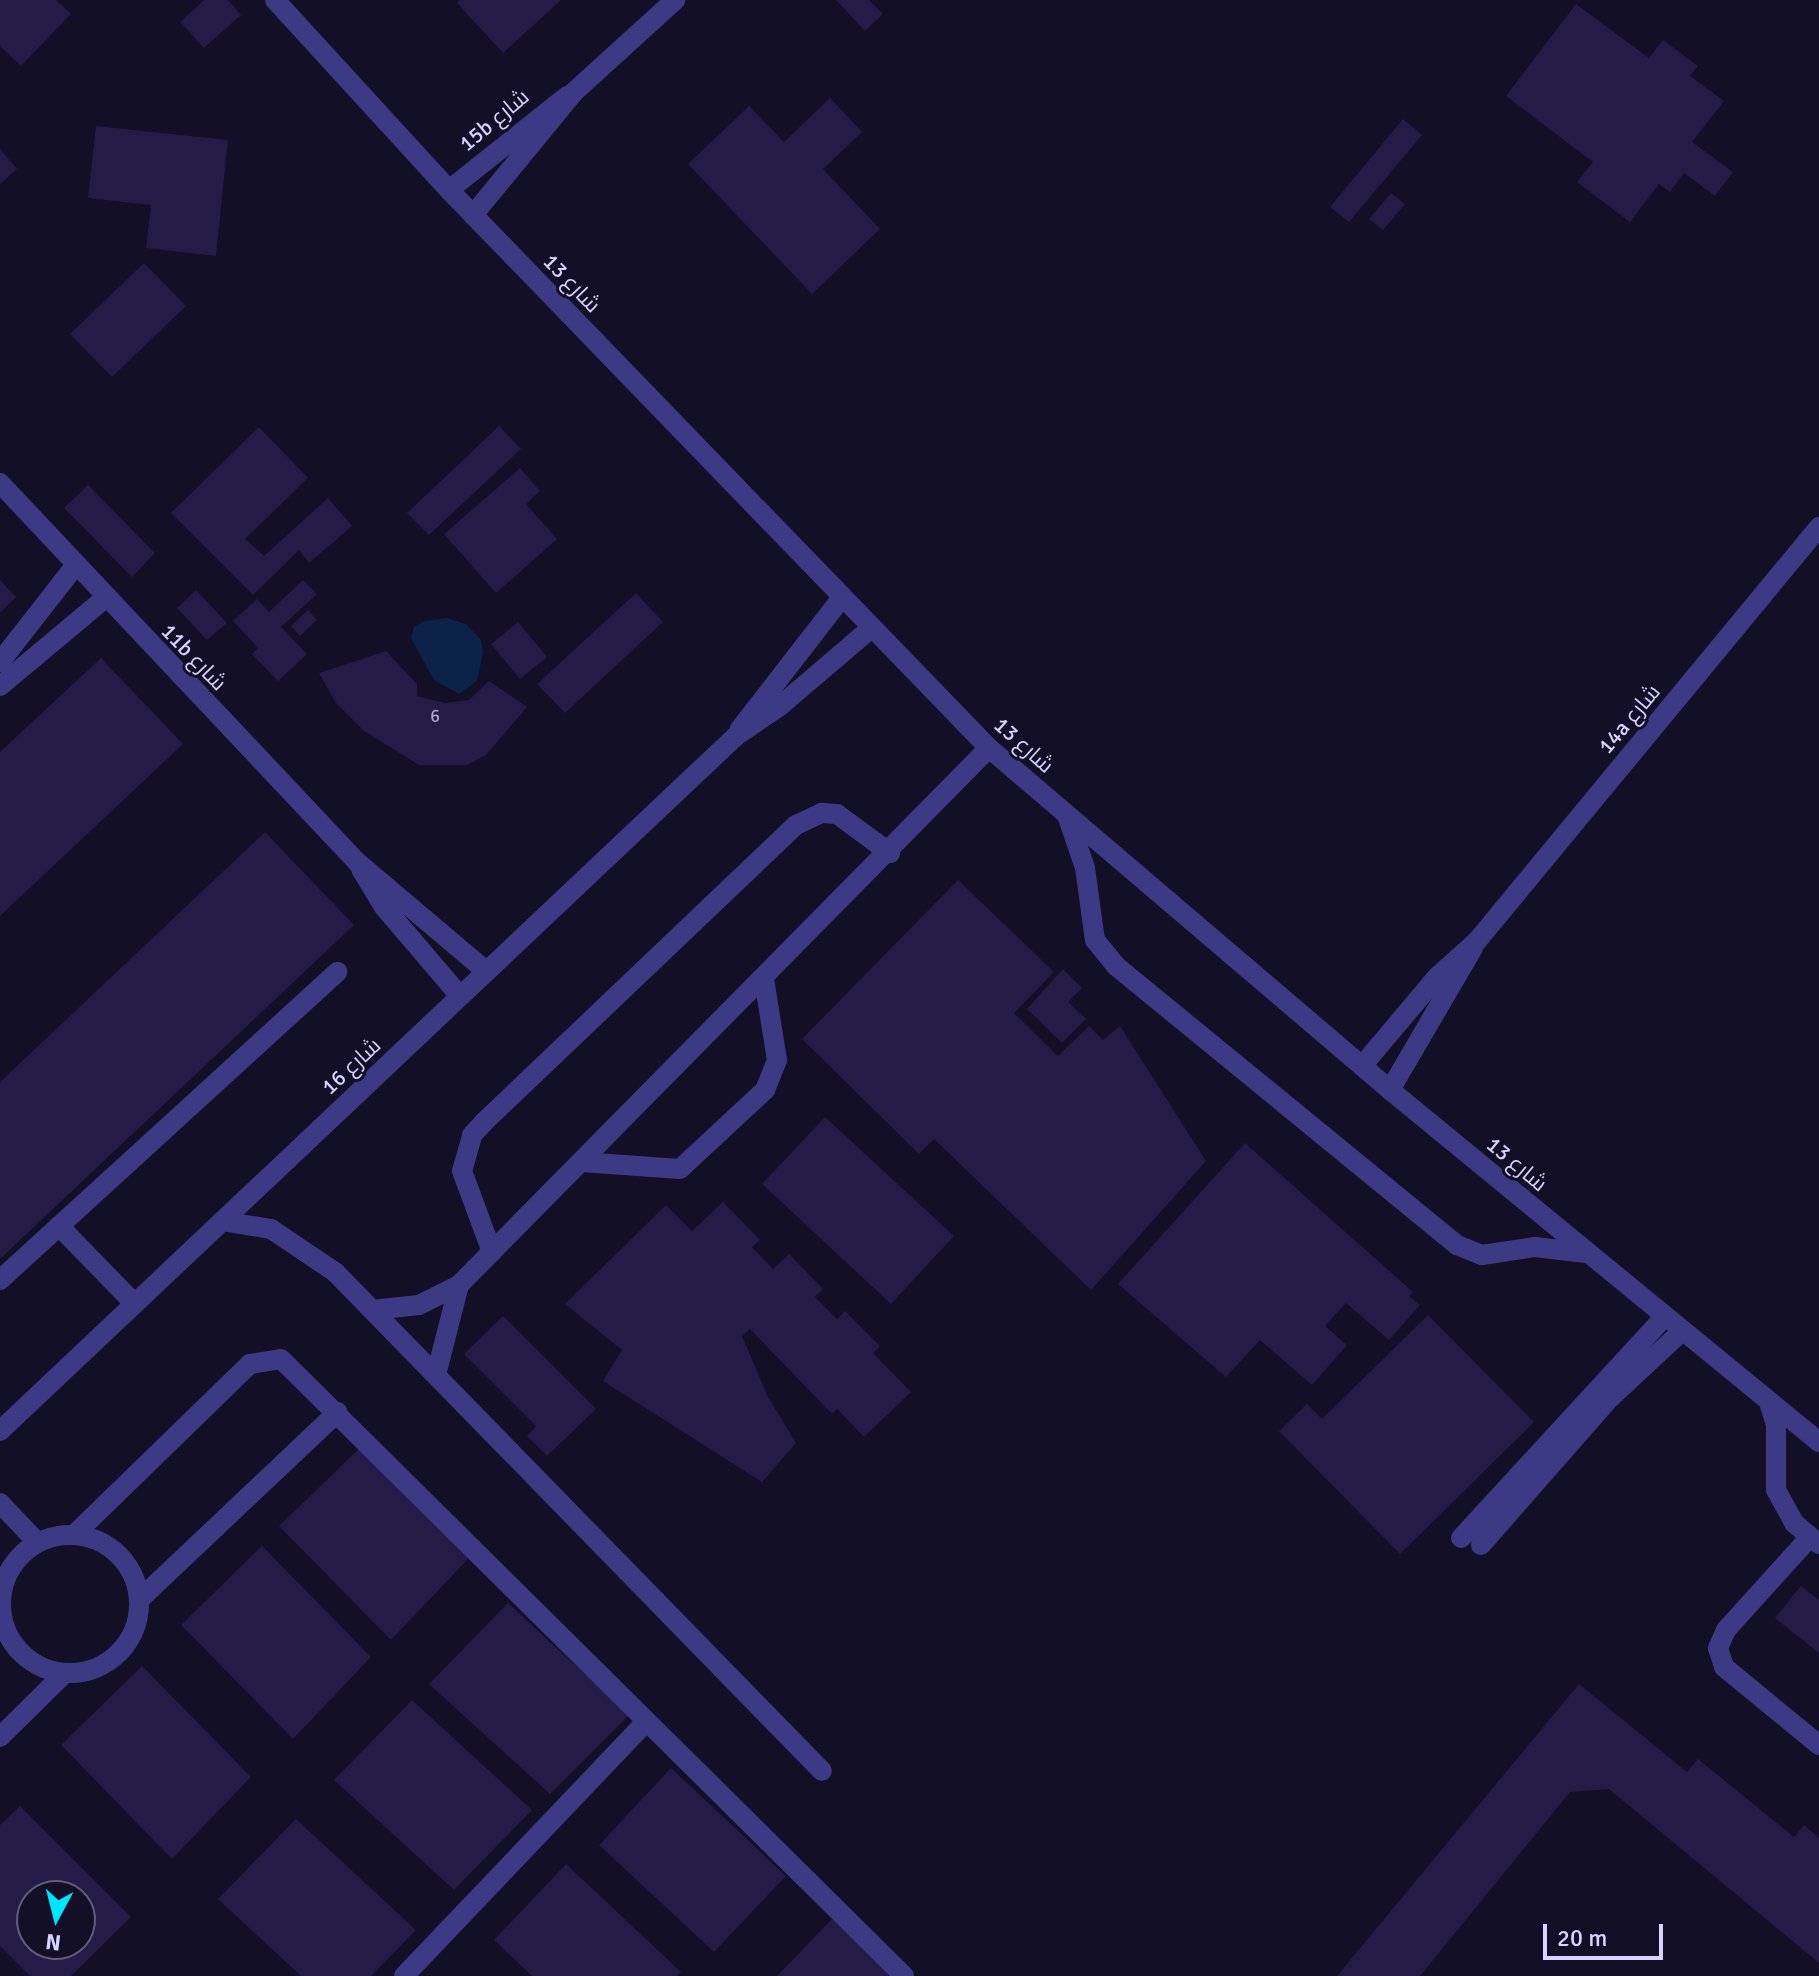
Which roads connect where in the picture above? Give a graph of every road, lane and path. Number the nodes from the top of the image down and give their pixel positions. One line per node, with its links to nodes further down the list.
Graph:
1 (275, 0): 4 (street, شارع 13)
2 (675, 0): 3 (street, 15b شارع)
3 (574, 92): 4 (street, 15b شارع); 5 (street, 15b شارع)
4 (449, 190): 5 (street, شارع 13)
5 (473, 215): 10 (street, شارع 13)
6 (0, 483): 8 (street, 11b شارع)
7 (1819, 527): 19 (street, 14a شارع)
8 (75, 566): 9 (street, 11b شارع); 12 (street)
9 (104, 599): 13 (street); 18 (street, 11b شارع)
10 (841, 599): 11 (street, شارع 13); 14 (street, شارع 16)
11 (870, 629): 14 (street, شارع 16); 15 (street, شارع 13)
12 (0, 662)
13 (0, 686)
14 (736, 736): 20 (street, شارع 16)
15 (989, 748): 16 (street, شارع 13); 17 (street)
16 (1067, 815): 24 (street, شارع 13); 30 (street)
17 (890, 853): 22 (street); 29 (street)
18 (357, 862): 20 (street, 11b شارع); 23 (street, 11b شارع)
19 (1477, 941): 24 (street, 14a شارع); 25 (street, 14a شارع)
20 (486, 971): 23 (street, شارع 16)
21 (337, 972): 28 (street)
22 (764, 979): 26 (street); 26 (street)
23 (460, 996): 27 (street, شارع 16)
24 (1362, 1066): 25 (street, شارع 13)
25 (1390, 1090): 30 (street, شارع 13)
26 (582, 1162): 29 (street)
27 (222, 1221): 33 (street, شارع 16); 34 (street)
28 (59, 1226): 31 (street); 33 (street)
29 (492, 1252): 32 (street)
30 (1586, 1253): 35 (street, شارع 13)
31 (0, 1280)
32 (459, 1285): 34 (street); 37 (street)
33 (134, 1303): 40 (street, شارع 16)
34 (372, 1310): 37 (street)
35 (1664, 1317): 36 (street, شارع 13); 44 (street)
36 (1682, 1331): 38 (street, شارع 13); 47 (street)
37 (436, 1375): 55 (street)
38 (1769, 1402): 41 (street, شارع 13); 45 (street)
39 (338, 1412): 43 (street); 49 (street); 52 (street)
40 (0, 1431)
41 (1819, 1442)
42 (0, 1503): 46 (street)
43 (75, 1534): 46 (street); 49 (street)
44 (1461, 1538)
45 (1815, 1540): 54 (street)
46 (37, 1542): 48 (street)
47 (1481, 1545)
48 (4, 1565): 50 (street)
49 (140, 1599): 51 (street)
50 (1, 1615): 51 (street)
51 (65, 1673): 53 (street)
52 (645, 1723): 56 (street); 57 (street)
53 (0, 1737)
54 (1819, 1745)
55 (822, 1771)
56 (404, 1976)
57 (904, 1976)

